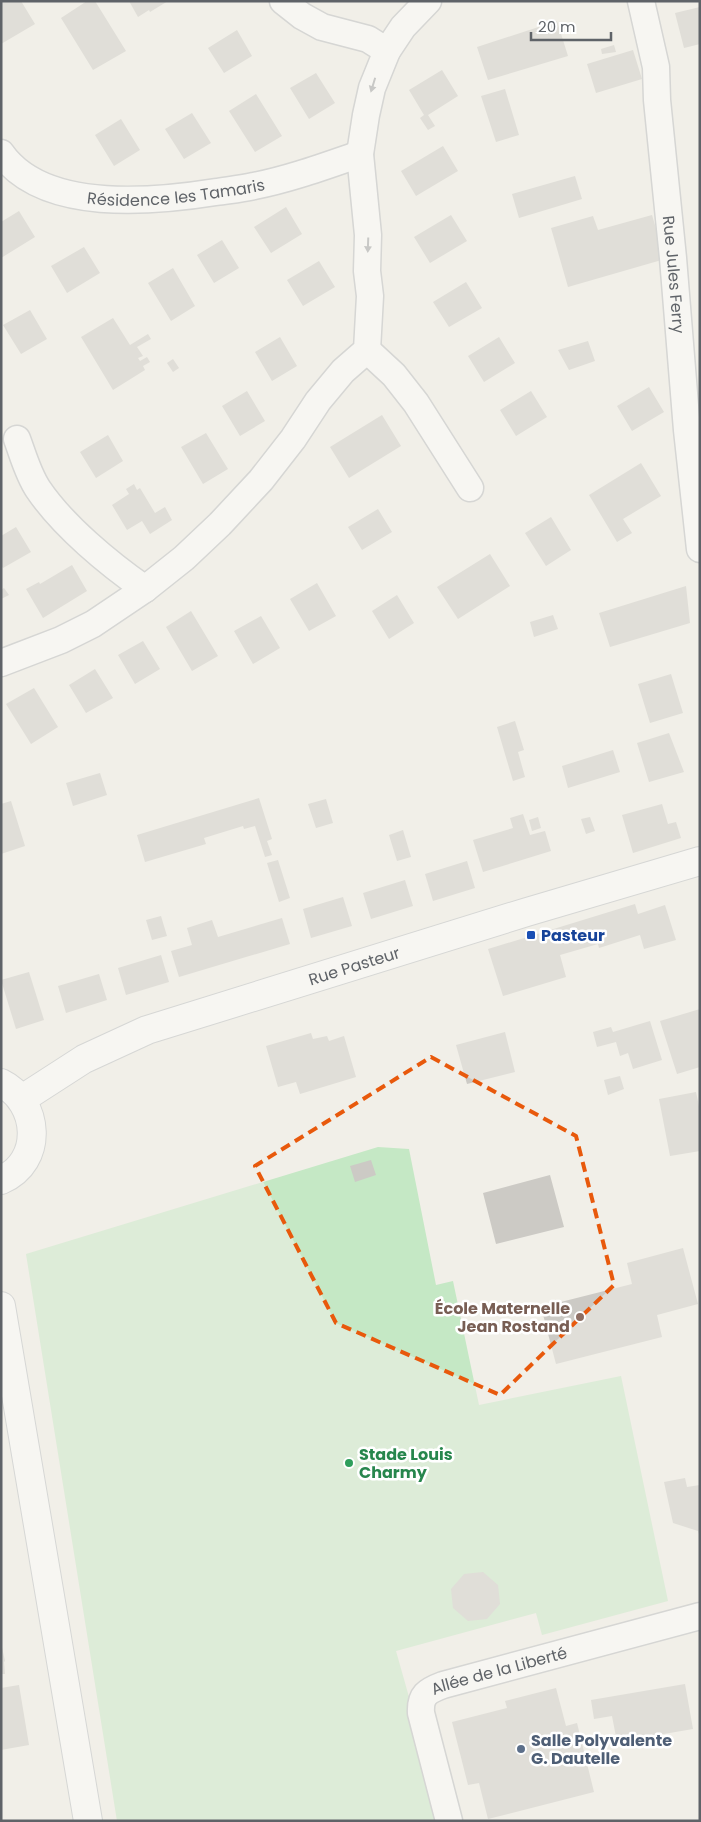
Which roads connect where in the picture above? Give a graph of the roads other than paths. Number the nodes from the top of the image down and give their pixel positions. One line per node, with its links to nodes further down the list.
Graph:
1 (283, 1): 4 (street)
2 (428, 1): 4 (street)
3 (641, 1): 10 (street, Rue Jules Ferry)
4 (387, 51): 6 (street, one-way to 6)
5 (1, 153): 6 (street, Résidence les Tamaris)
6 (360, 154): 7 (street, one-way to 7)
7 (367, 350): 9 (street); 11 (street)
8 (17, 438): 11 (street)
9 (470, 488)
10 (700, 549)
11 (146, 589): 12 (street)
12 (1, 663)
13 (700, 861): 14 (street, Rue Pasteur)
14 (12, 1091): 15 (street)
15 (1, 1180)
16 (1, 1306): 18 (street)
17 (700, 1616): 19 (street, Allée de la Liberté)
18 (88, 1821)
19 (449, 1821)

